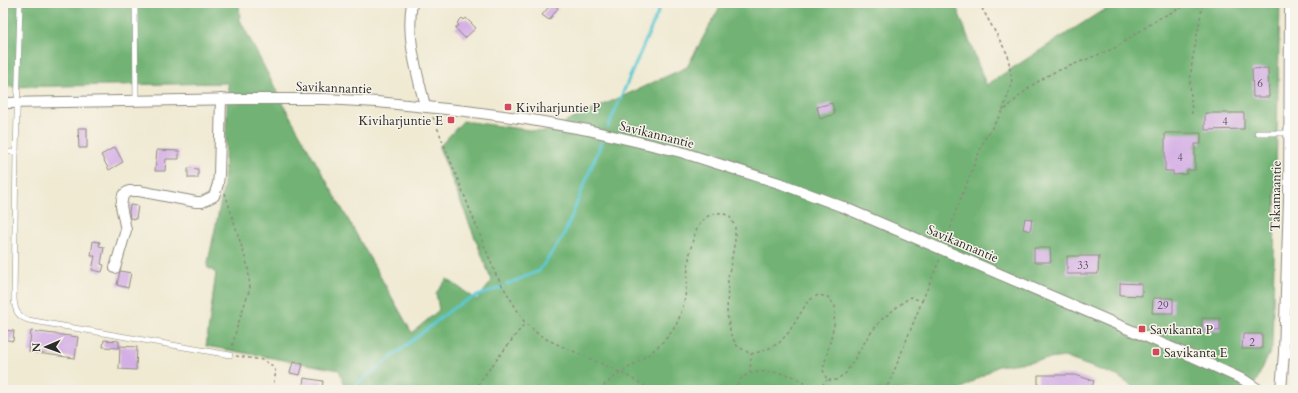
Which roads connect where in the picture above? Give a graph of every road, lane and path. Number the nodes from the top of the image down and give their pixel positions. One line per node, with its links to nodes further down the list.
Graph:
1 (20, 3): 11 (lane)
2 (135, 3): 9 (lane)
3 (412, 3): 12 (street)
4 (979, 3): 13 (path)
5 (1191, 3): 13 (path)
6 (1203, 3): 14 (path)
7 (1290, 3): 16 (street, Takamaantie)
8 (222, 99): 9 (street, Savikannantie); 12 (street, Savikannantie); 19 (street)
9 (136, 100): 11 (street, Savikannantie)
10 (3, 103): 11 (street, Savikannantie)
11 (17, 103): 18 (lane)
12 (427, 106): 21 (street, Savikannantie); 24 (path)
13 (1002, 112): 21 (path)
14 (1192, 114)
15 (1257, 133): 16 (lane)
16 (1289, 133): 20 (street, Takamaantie)
17 (3, 152): 18 (lane)
18 (16, 152): 28 (lane)
19 (219, 174): 22 (street); 28 (path)
20 (1292, 198): 26 (street, Takamaantie)
21 (944, 249): 23 (path); 40 (street, Savikannantie)
22 (115, 268)
23 (922, 301): 31 (path); 39 (path)
24 (525, 323): 29 (path); 33 (path)
25 (1295, 352): 26 (street)
26 (1284, 353): 41 (street, Takamaantie)
27 (751, 354): 29 (path); 30 (path); 31 (path)
28 (230, 355): 32 (path)
29 (622, 373): 34 (path); 35 (path)
30 (750, 373): 36 (path); 37 (path)
31 (827, 380): 38 (path)
32 (272, 390)
33 (475, 390)
34 (599, 390)
35 (652, 390)
36 (732, 390)
37 (812, 390)
38 (818, 390)
39 (885, 390)
40 (1259, 390)
41 (1281, 390)

